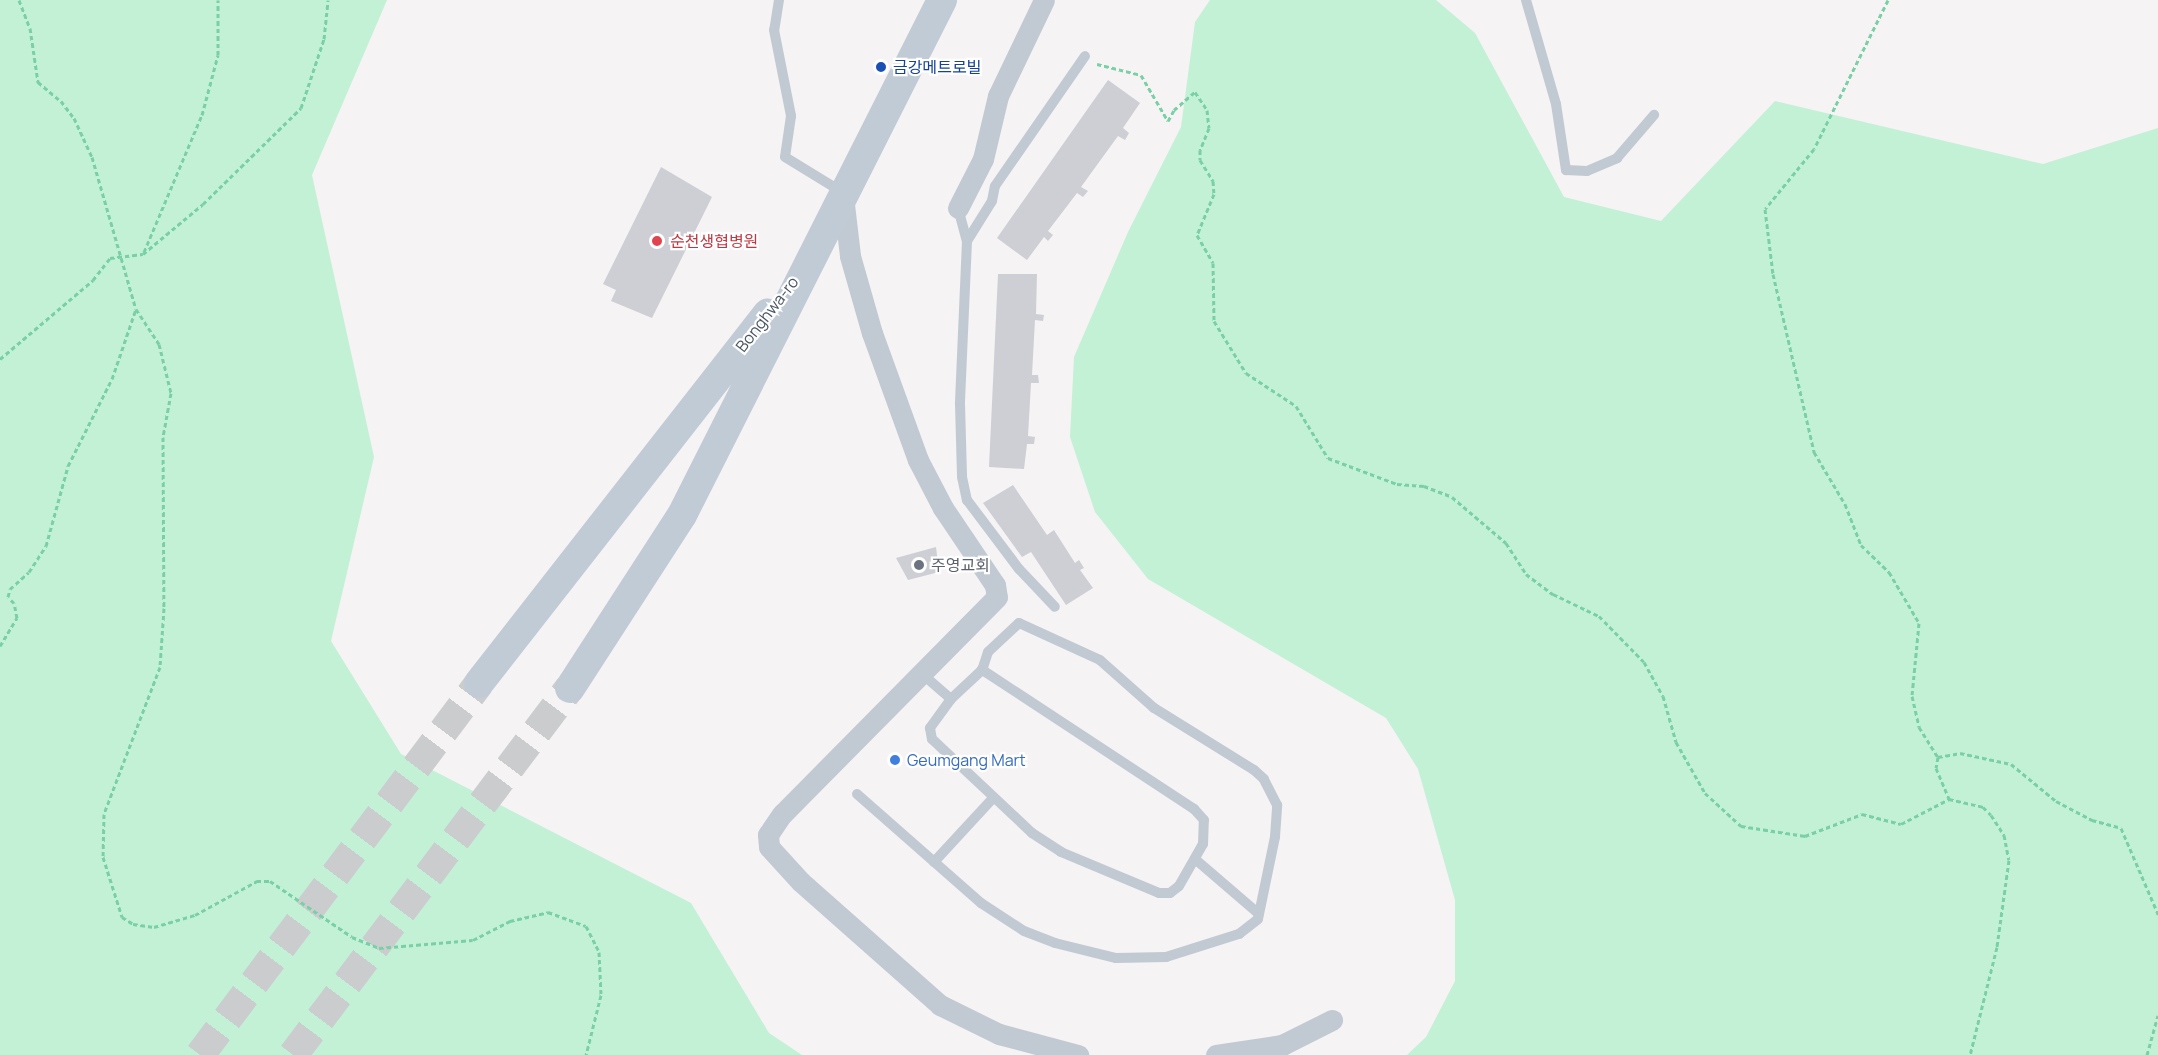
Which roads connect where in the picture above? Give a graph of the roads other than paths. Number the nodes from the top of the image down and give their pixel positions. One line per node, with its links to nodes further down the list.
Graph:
1 (779, 0): 7 (lane)
2 (942, 0): 7 (main road)
3 (1044, 0): 8 (street)
4 (1526, 0): 6 (lane)
5 (1083, 58): 9 (lane)
6 (1654, 115)
7 (842, 192): 10 (main road); 13 (street)
8 (958, 208): 9 (lane)
9 (967, 241): 11 (lane)
10 (804, 268): 14 (main road, Bonghwa-ro); 15 (main road, Bonghwa-ro)
11 (1055, 607)
12 (982, 670): 16 (lane); 19 (lane); 21 (lane)
13 (922, 675): 16 (lane); 23 (street)
14 (479, 683)
15 (570, 688)
16 (951, 699): 18 (lane)
17 (857, 794): 20 (lane)
18 (993, 798): 19 (lane); 20 (lane)
19 (1195, 860): 21 (lane)
20 (934, 862): 21 (lane)
21 (1259, 915)
22 (1332, 1020): 24 (street)
23 (1078, 1055)
24 (1216, 1055)

